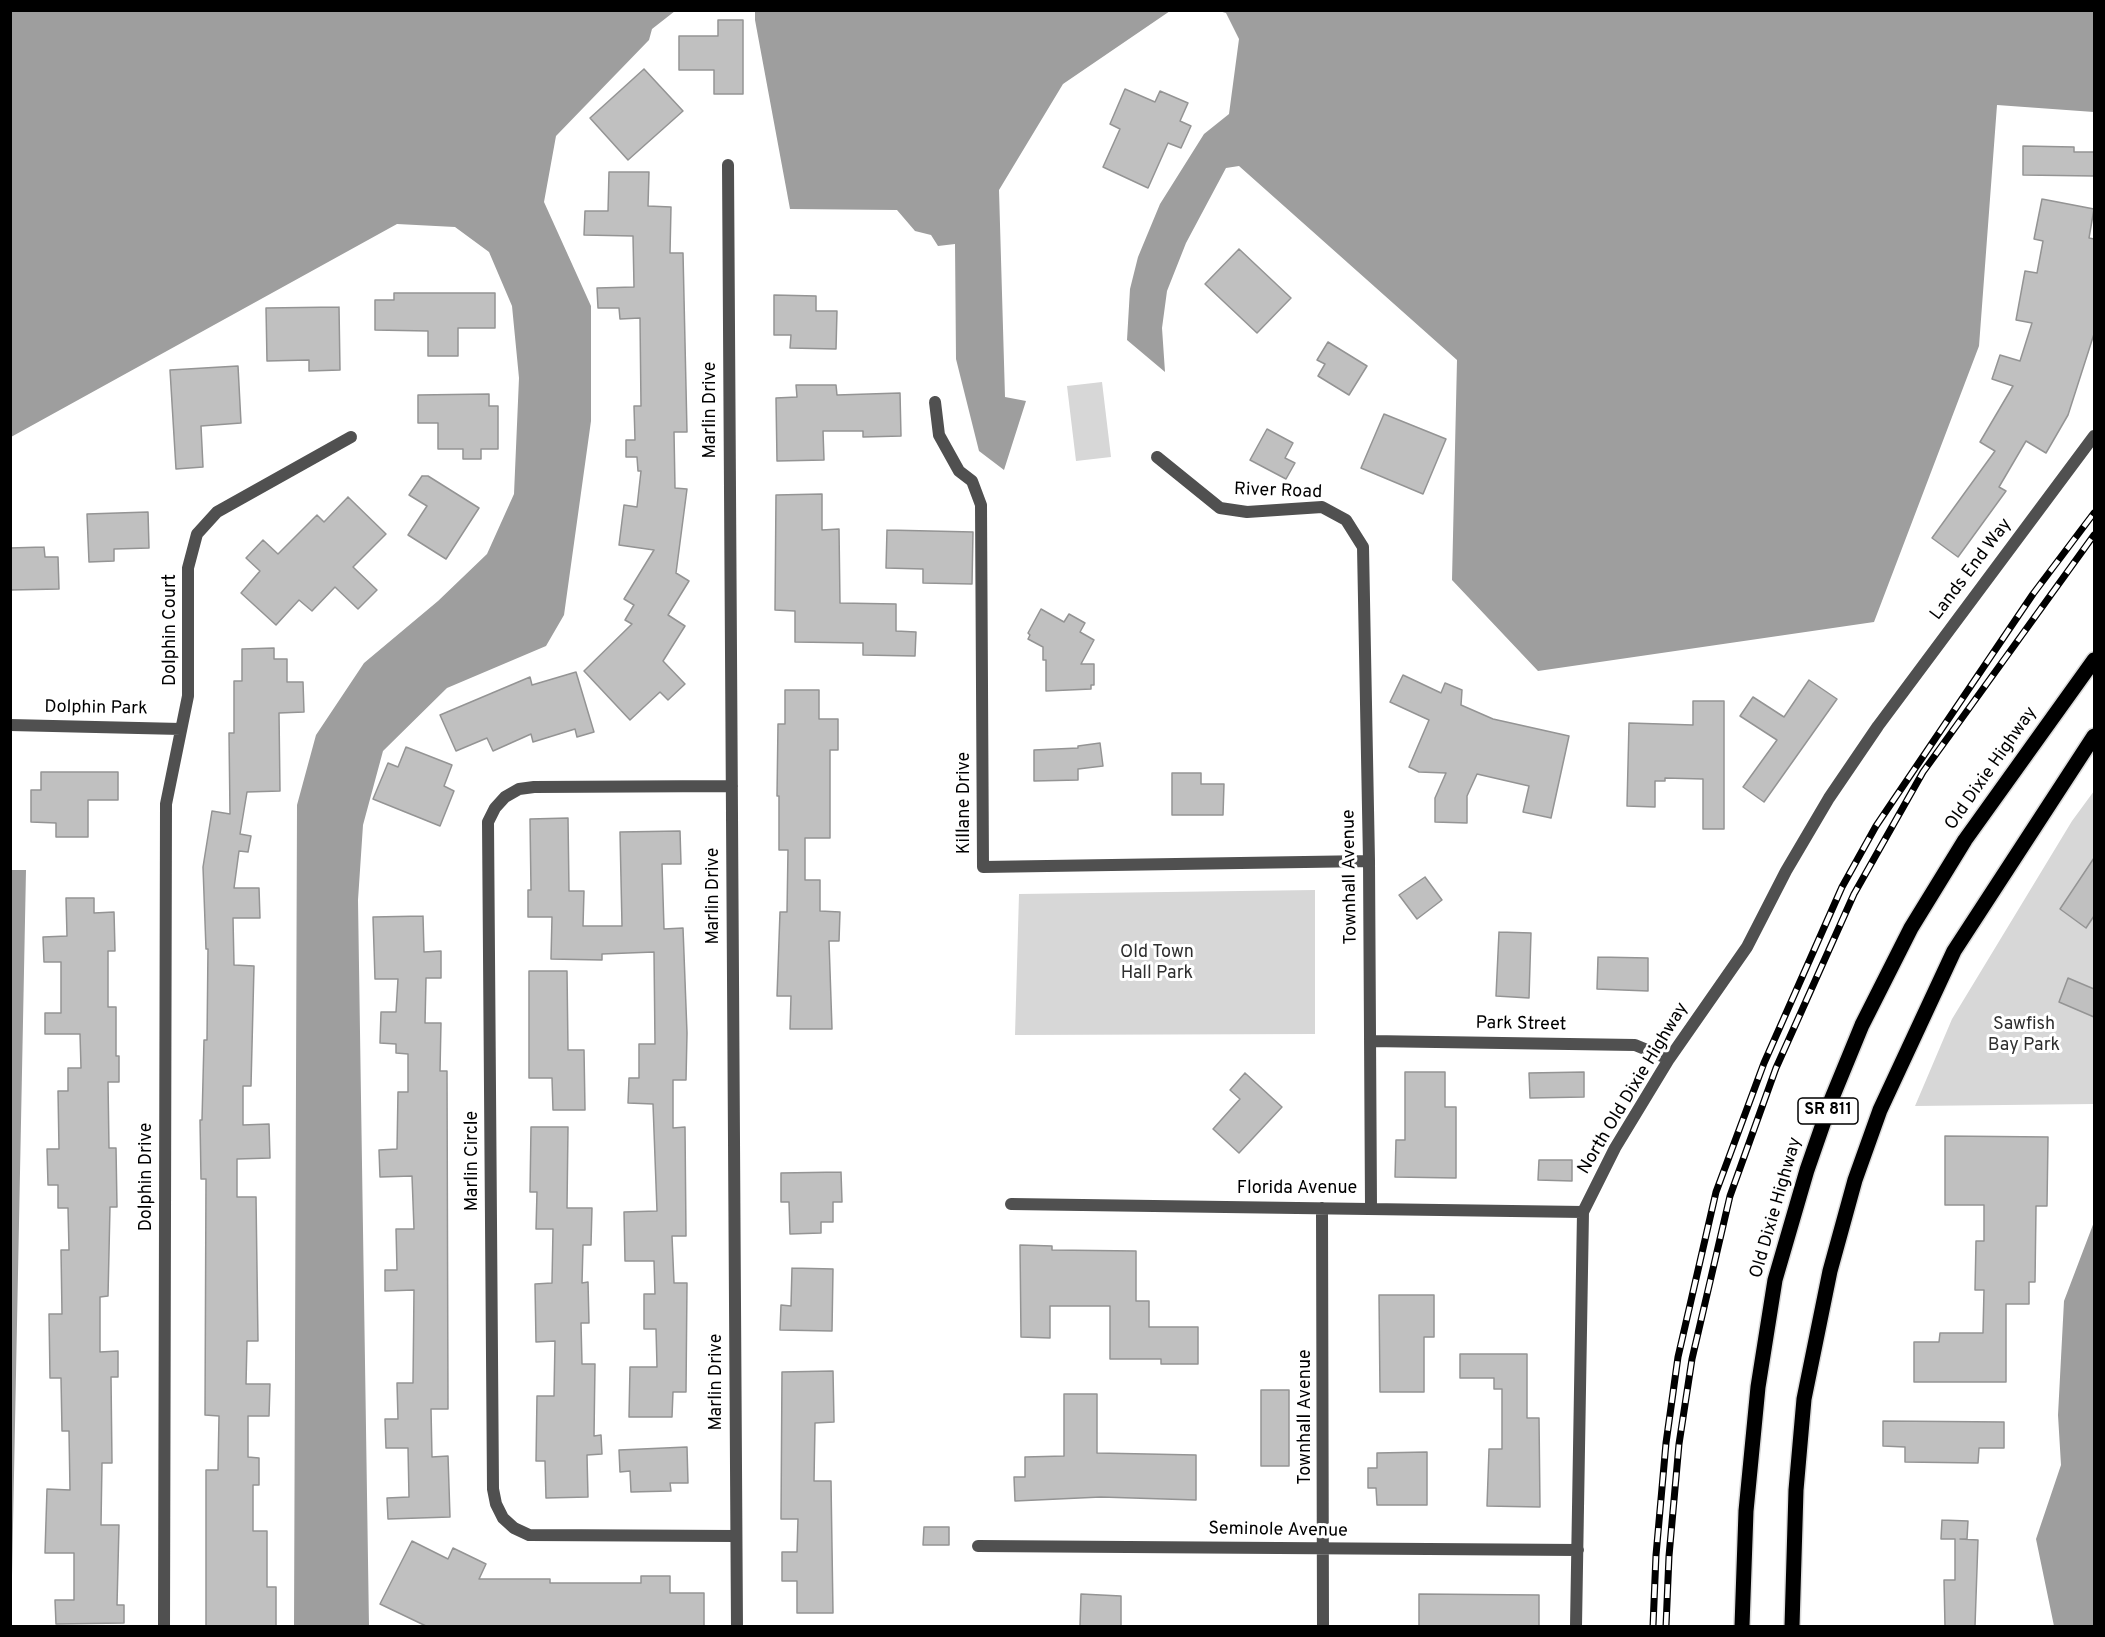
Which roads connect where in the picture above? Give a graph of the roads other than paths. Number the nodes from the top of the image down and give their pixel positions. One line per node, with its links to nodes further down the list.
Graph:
1 (728, 165): 12 (street, Marlin Drive)
2 (935, 402): 13 (street, Killane Drive)
3 (2094, 436): 9 (street, Lands End Way)
4 (351, 437): 10 (street, Dolphin Court)
5 (1157, 457): 6 (street, River Road)
6 (1363, 547): 13 (street, Townhall Avenue)
7 (2094, 660): 28 (main road, Old Dixie Highway / SR 811)
8 (10, 725): 10 (street, Dolphin Park)
9 (1878, 726): 15 (street, North Old Dixie Highway)
10 (181, 729): 24 (street, Dolphin Drive)
11 (2094, 736): 29 (main road, SR 811)
12 (732, 786): 20 (street, Marlin Drive); 20 (street, Marlin Circle)
13 (1369, 861): 14 (street, Townhall Avenue)
14 (1370, 1041): 15 (street, Park Street); 17 (street, Townhall Avenue)
15 (1669, 1059): 19 (street, North Old Dixie Highway)
16 (1011, 1204): 18 (street, Florida Avenue)
17 (1371, 1207): 18 (street, Florida Avenue); 19 (street, Florida Avenue)
18 (1322, 1208): 22 (street, Townhall Avenue)
19 (1583, 1212): 23 (street, North Old Dixie Highway)
20 (736, 1536): 25 (street, Marlin Drive)
21 (978, 1546): 22 (street, Seminole Avenue)
22 (1324, 1550): 23 (street, Seminole Avenue); 26 (street, Townhall Avenue)
23 (1578, 1550): 27 (street, North Old Dixie Highway)
24 (164, 1626)
25 (737, 1626)
26 (1323, 1626)
27 (1576, 1626)
28 (1742, 1626)
29 (1792, 1626)

